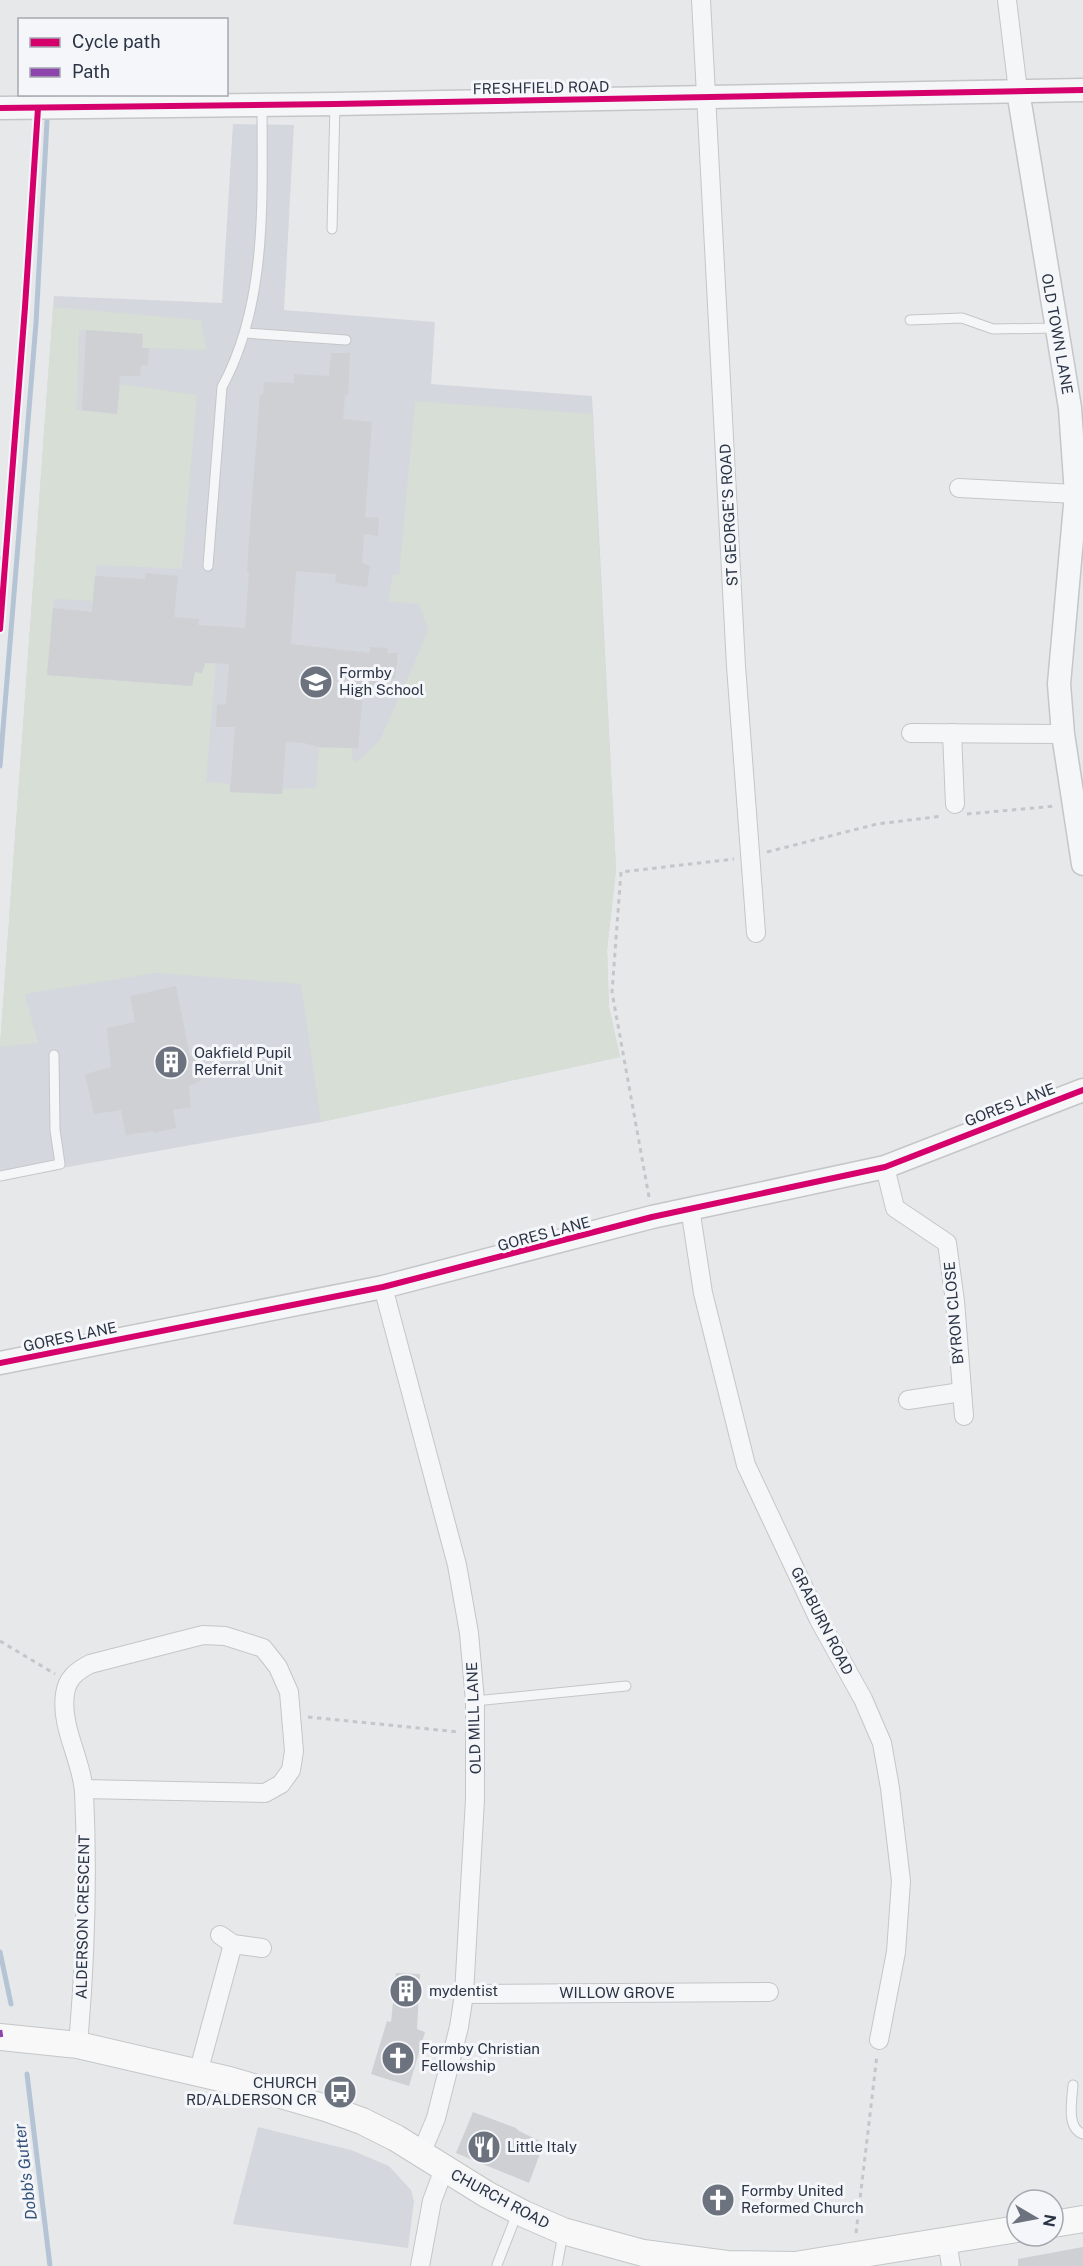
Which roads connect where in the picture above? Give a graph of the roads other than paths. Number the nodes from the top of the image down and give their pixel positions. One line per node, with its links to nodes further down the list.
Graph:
1 (701, 0): 5 (street, ST GEORGE'S ROAD)
2 (1007, 0): 4 (street)
3 (1083, 90): 4 (street, FRESHFIELD ROAD)
4 (1018, 91): 5 (street, FRESHFIELD ROAD); 11 (street, OLD TOWN LANE)
5 (707, 97): 6 (street, FRESHFIELD ROAD); 23 (street, ST GEORGE'S ROAD)
6 (335, 104): 7 (street, FRESHFIELD ROAD); 9 (lane)
7 (262, 105): 8 (street, FRESHFIELD ROAD); 12 (lane)
8 (0, 108)
9 (332, 229)
10 (910, 320): 11 (lane)
11 (1056, 328): 15 (street, OLD TOWN LANE)
12 (245, 333): 13 (lane); 16 (lane)
13 (346, 340)
14 (959, 488): 15 (street)
15 (1076, 494): 17 (street, OLD TOWN LANE)
16 (208, 566)
17 (1076, 581): 20 (street, OLD TOWN LANE)
18 (911, 733): 19 (street)
19 (952, 733): 20 (street); 21 (street)
20 (1063, 734): 22 (street, OLD TOWN LANE)
21 (954, 811)
22 (1083, 864)
23 (756, 933)
24 (54, 1055): 27 (lane)
25 (1083, 1090): 26 (street, GORES LANE)
26 (885, 1167): 28 (street, GORES LANE); 31 (street, BYRON CLOSE)
27 (0, 1176)
28 (690, 1208): 29 (street, GORES LANE); 41 (street, GRABURN ROAD)
29 (383, 1287): 30 (street, GORES LANE); 35 (street, OLD MILL LANE)
30 (0, 1363)
31 (961, 1392): 32 (street); 33 (street, BYRON CLOSE)
32 (908, 1400)
33 (964, 1416)
34 (626, 1686): 35 (lane)
35 (475, 1701): 39 (street, OLD MILL LANE)
36 (84, 1789): 36 (street, ALDERSON CRESCENT); 42 (street, ALDERSON CRESCENT)
37 (262, 1948): 43 (street)
38 (769, 1992): 39 (street, WILLOW GROVE)
39 (464, 1994): 46 (street, OLD MILL LANE)
40 (0, 2037): 42 (main road, CHURCH ROAD)
41 (879, 2040)
42 (78, 2045): 43 (main road, CHURCH ROAD)
43 (198, 2073): 46 (main road, CHURCH ROAD)
44 (1072, 2085): 45 (lane)
45 (1083, 2134)
46 (421, 2154): 47 (main road, CHURCH ROAD)
47 (444, 2169): 48 (main road, CHURCH ROAD); 55 (street)
48 (518, 2211): 51 (main road, CHURCH ROAD); 54 (lane)
49 (1083, 2219): 50 (main road)
50 (1065, 2222)
51 (563, 2231): 53 (main road, CHURCH ROAD); 56 (lane)
52 (1005, 2231): 53 (main road, CHURCH ROAD)
53 (947, 2240): 57 (street)
54 (497, 2265)
55 (420, 2266)
56 (557, 2266)
57 (951, 2266)

